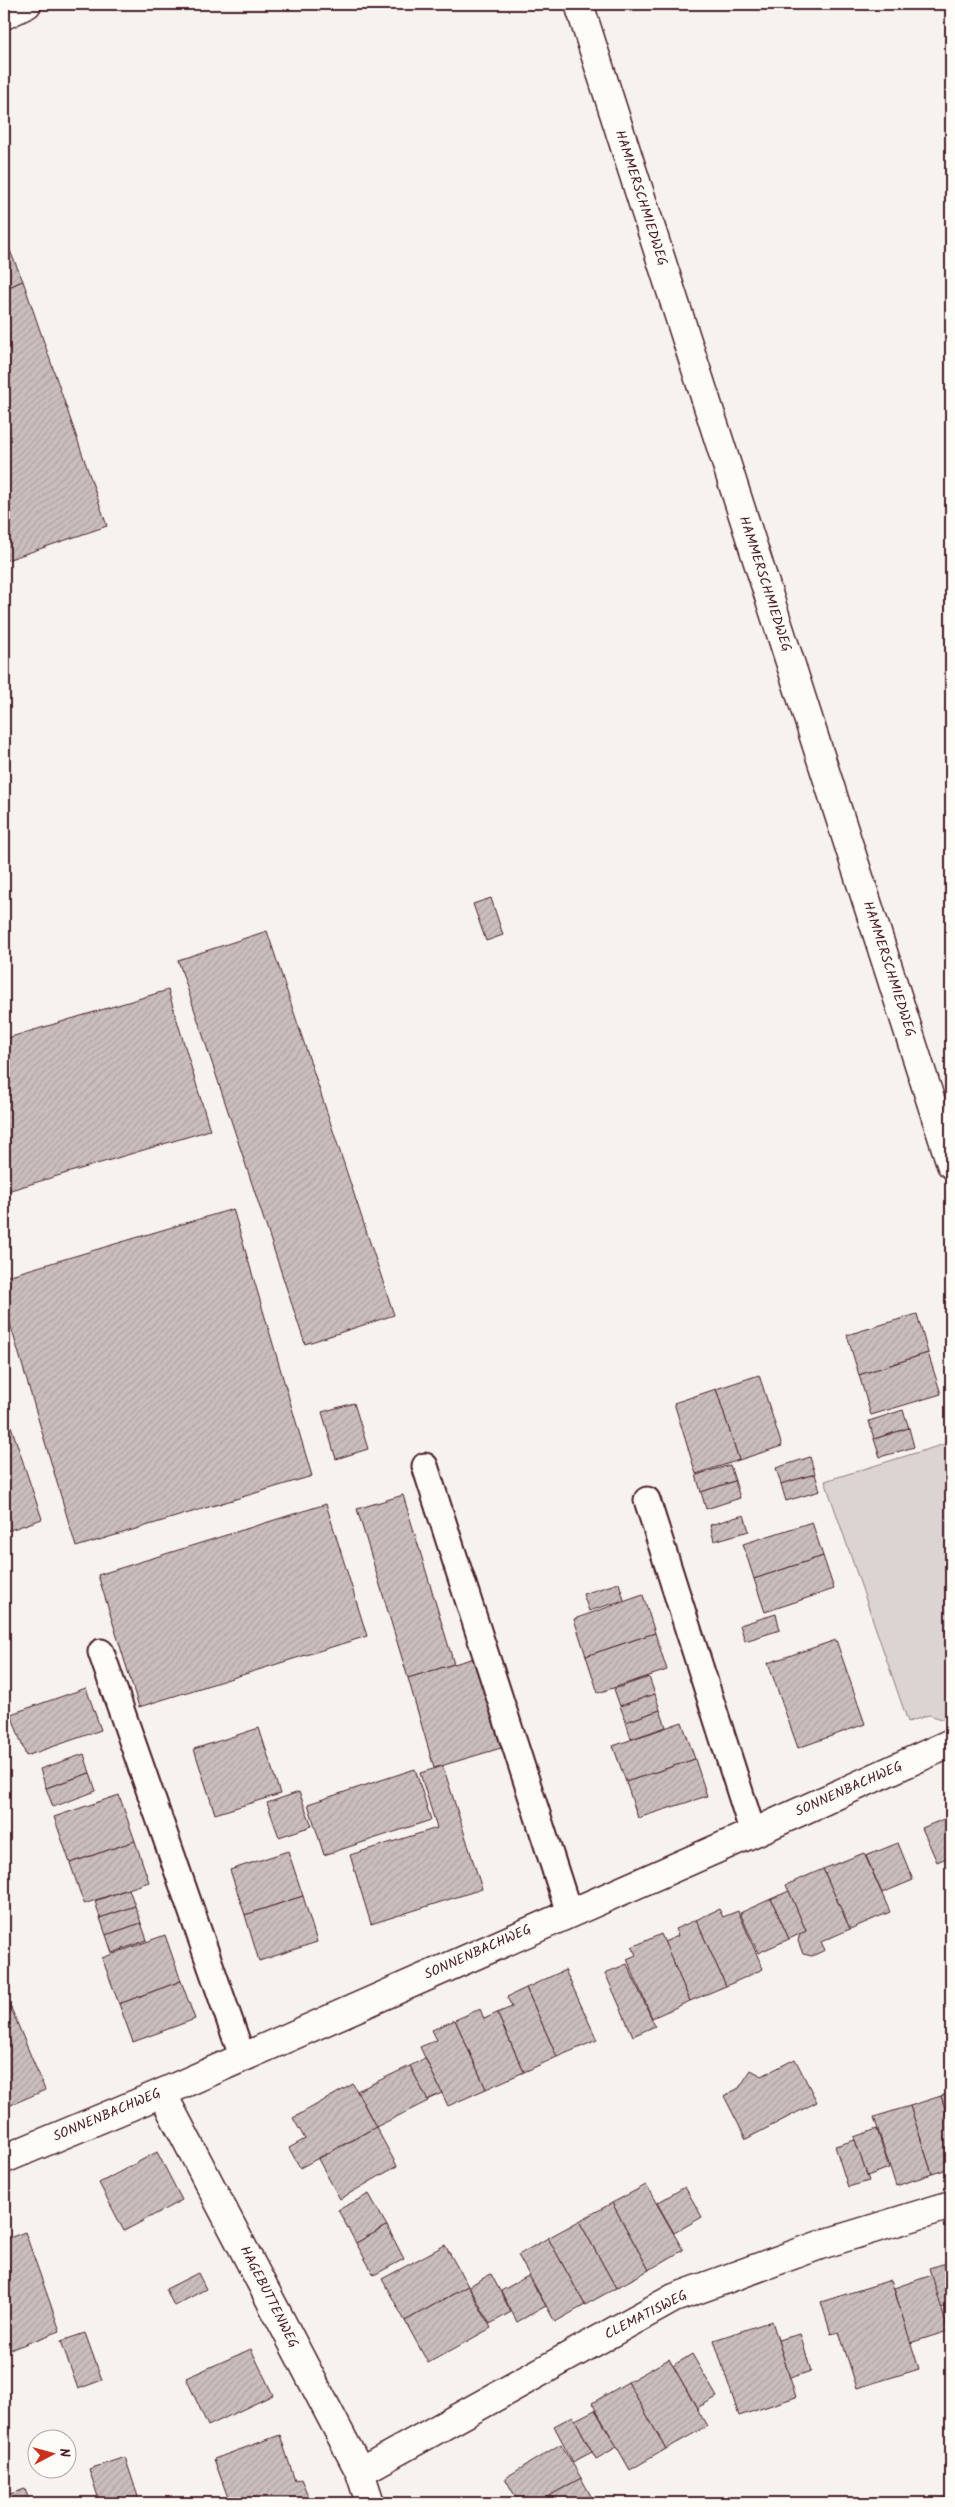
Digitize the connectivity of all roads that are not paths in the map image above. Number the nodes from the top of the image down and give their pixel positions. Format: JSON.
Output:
{"nodes":[{"id":1,"x":27,"y":4,"type":"edge"},
{"id":2,"x":579,"y":4,"type":"edge"},
{"id":3,"x":4,"y":15,"type":"edge"},
{"id":4,"x":951,"y":1164,"type":"edge"},
{"id":5,"x":425,"y":1466,"type":"dead end"},
{"id":6,"x":647,"y":1500,"type":"dead end"},
{"id":7,"x":102,"y":1652,"type":"dead end"},
{"id":8,"x":951,"y":1743,"type":"edge"},
{"id":9,"x":753,"y":1832,"type":"junction"},
{"id":10,"x":569,"y":1913,"type":"junction"},
{"id":11,"x":242,"y":2056,"type":"junction"},
{"id":12,"x":162,"y":2092,"type":"junction"},
{"id":13,"x":4,"y":2160,"type":"edge"},
{"id":14,"x":951,"y":2205,"type":"edge"},
{"id":15,"x":360,"y":2472,"type":"junction"},
{"id":16,"x":370,"y":2503,"type":"edge"}],
"edges":[{"from":1,"to":3,"type":"street"},
{"from":2,"to":4,"type":"street","name":"HAMMERSCHMIEDWEG"},
{"from":5,"to":10,"type":"lane"},
{"from":6,"to":9,"type":"lane"},
{"from":7,"to":11,"type":"lane"},
{"from":8,"to":9,"type":"street","name":"SONNENBACHWEG"},
{"from":9,"to":10,"type":"street","name":"SONNENBACHWEG"},
{"from":10,"to":11,"type":"street","name":"SONNENBACHWEG"},
{"from":11,"to":12,"type":"street","name":"SONNENBACHWEG"},
{"from":12,"to":13,"type":"street","name":"SONNENBACHWEG"},
{"from":12,"to":15,"type":"street","name":"HAGEBUTTENWEG"},
{"from":14,"to":15,"type":"street","name":"CLEMATISWEG"},
{"from":15,"to":16,"type":"street","name":"HAGEBUTTENWEG"}]}
